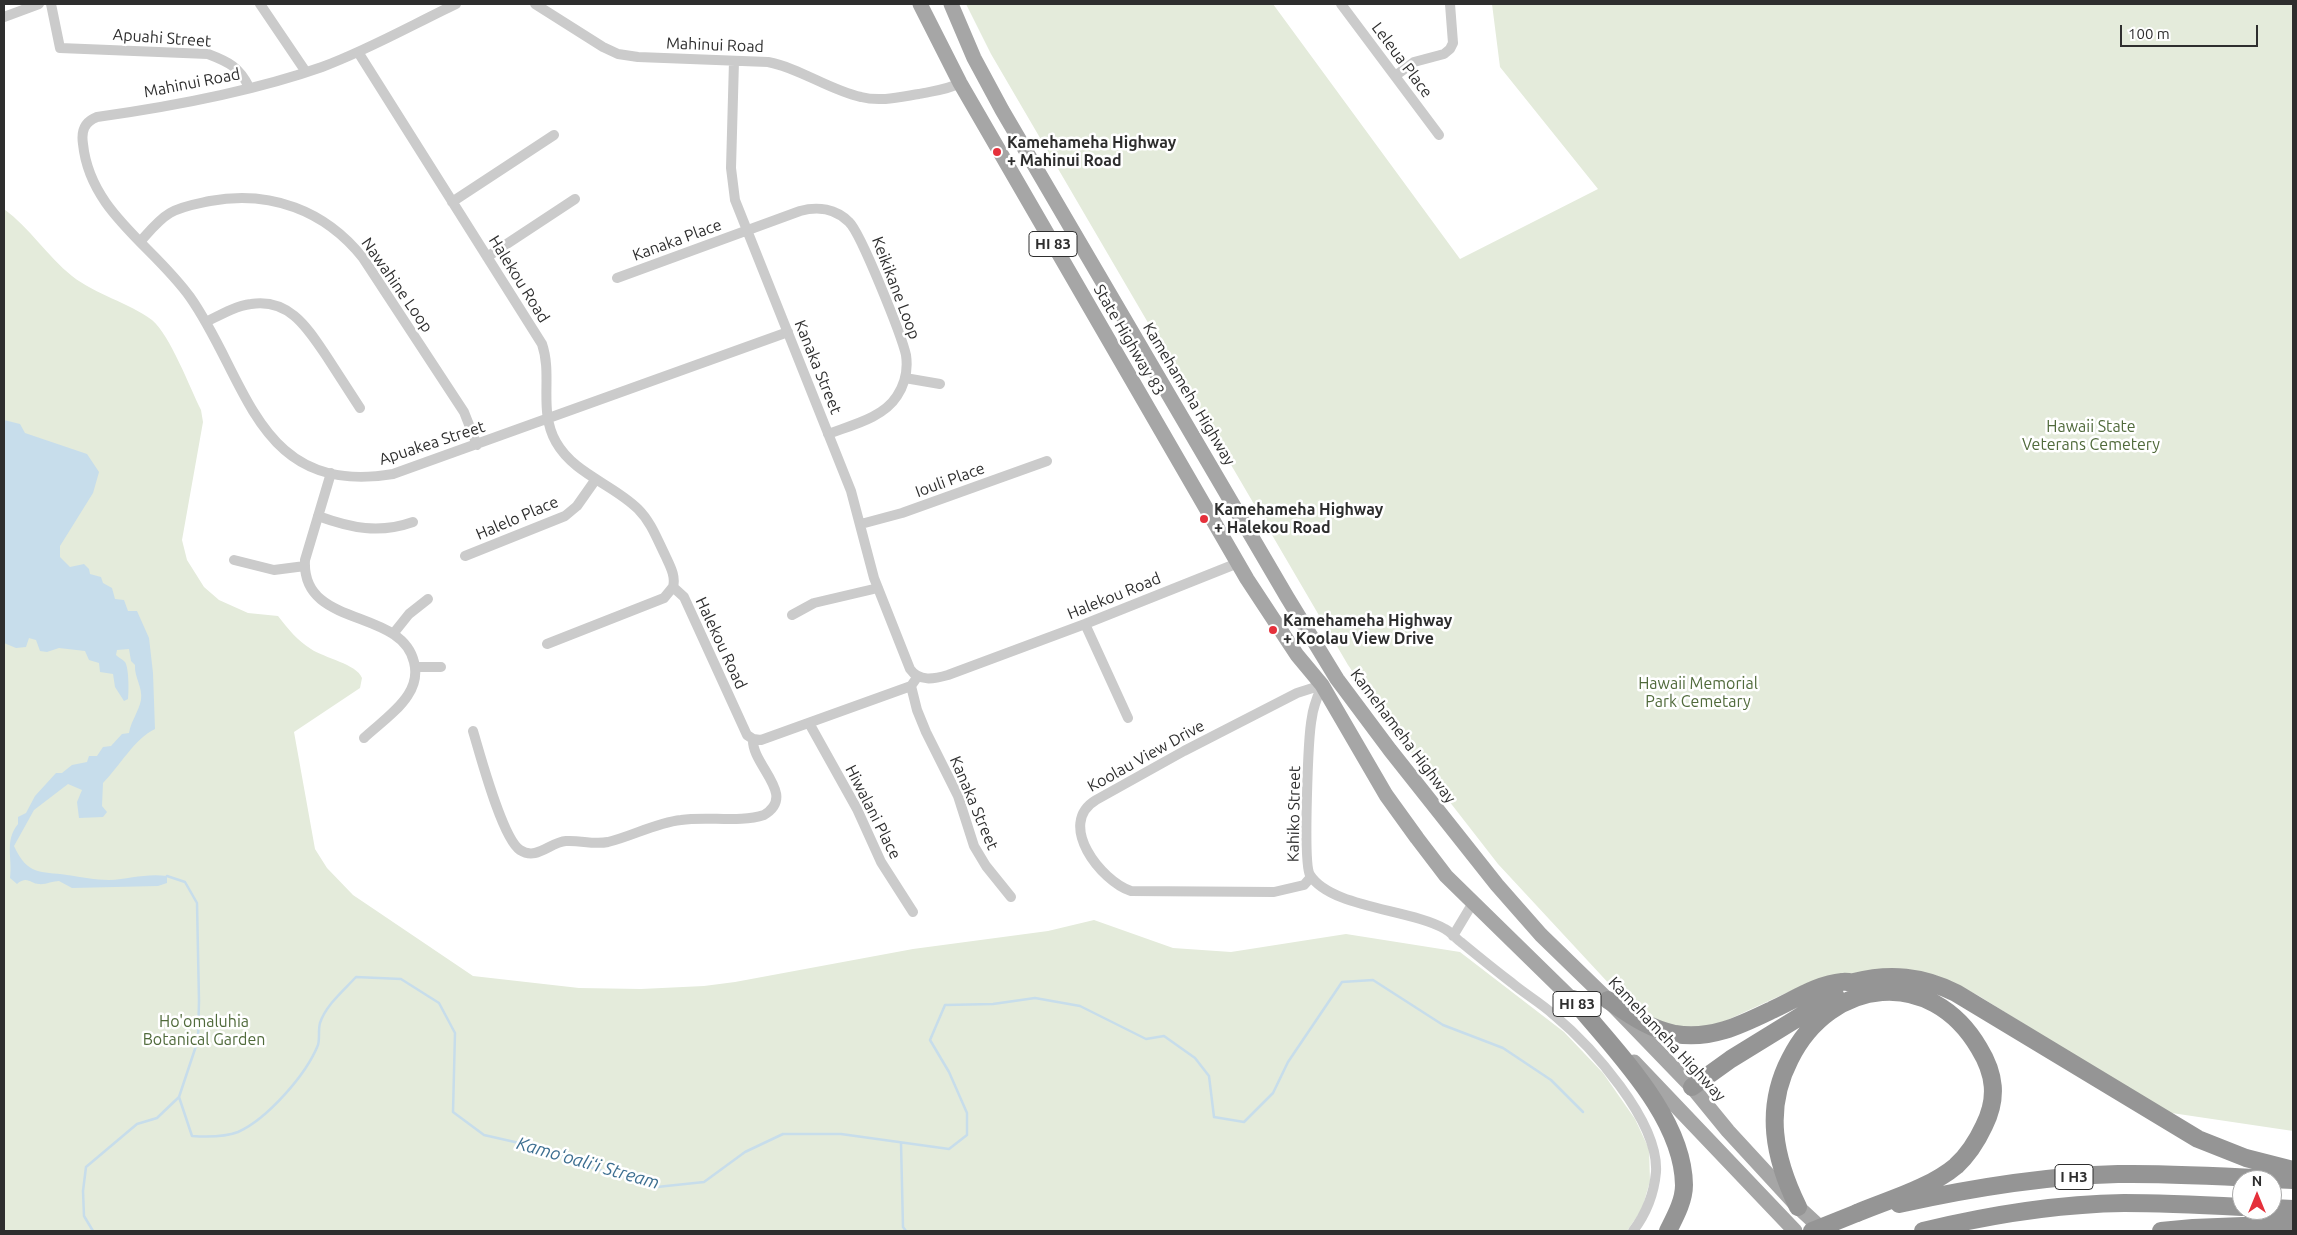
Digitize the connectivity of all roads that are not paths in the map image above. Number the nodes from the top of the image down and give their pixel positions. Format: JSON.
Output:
{"nodes":[{"id":1,"x":39,"y":4,"type":"edge"},
{"id":2,"x":51,"y":4,"type":"edge"},
{"id":3,"x":260,"y":4,"type":"edge"},
{"id":4,"x":456,"y":4,"type":"edge"},
{"id":5,"x":535,"y":4,"type":"edge"},
{"id":6,"x":920,"y":4,"type":"edge"},
{"id":7,"x":951,"y":4,"type":"edge"},
{"id":8,"x":1341,"y":4,"type":"edge"},
{"id":9,"x":1450,"y":4,"type":"edge"},
{"id":10,"x":4,"y":17,"type":"edge"},
{"id":11,"x":358,"y":52,"type":"junction"},
{"id":12,"x":734,"y":61,"type":"junction"},
{"id":13,"x":306,"y":72,"type":"junction"},
{"id":14,"x":1395,"y":76,"type":"junction"},
{"id":15,"x":986,"y":78,"type":"junction"},
{"id":16,"x":960,"y":84,"type":"junction"},
{"id":17,"x":248,"y":87,"type":"junction"},
{"id":18,"x":86,"y":124,"type":"joint"},
{"id":19,"x":554,"y":135,"type":"dead end"},
{"id":20,"x":1439,"y":135,"type":"dead end"},
{"id":21,"x":575,"y":199,"type":"dead end"},
{"id":22,"x":452,"y":202,"type":"junction"},
{"id":23,"x":747,"y":230,"type":"junction"},
{"id":24,"x":140,"y":242,"type":"junction"},
{"id":25,"x":488,"y":257,"type":"junction"},
{"id":26,"x":617,"y":278,"type":"dead end"},
{"id":27,"x":206,"y":322,"type":"junction"},
{"id":28,"x":788,"y":332,"type":"junction"},
{"id":29,"x":905,"y":378,"type":"junction"},
{"id":30,"x":940,"y":384,"type":"dead end"},
{"id":31,"x":1167,"y":392,"type":"junction"},
{"id":32,"x":1146,"y":404,"type":"junction"},
{"id":33,"x":360,"y":408,"type":"dead end"},
{"id":34,"x":547,"y":419,"type":"junction"},
{"id":35,"x":828,"y":434,"type":"junction"},
{"id":36,"x":476,"y":445,"type":"junction"},
{"id":37,"x":1048,"y":461,"type":"dead end"},
{"id":38,"x":331,"y":473,"type":"junction"},
{"id":39,"x":596,"y":479,"type":"junction"},
{"id":40,"x":318,"y":516,"type":"junction"},
{"id":41,"x":413,"y":522,"type":"dead end"},
{"id":42,"x":861,"y":524,"type":"junction"},
{"id":43,"x":1261,"y":550,"type":"junction"},
{"id":44,"x":465,"y":556,"type":"dead end"},
{"id":45,"x":234,"y":560,"type":"dead end"},
{"id":46,"x":1238,"y":563,"type":"junction"},
{"id":47,"x":305,"y":566,"type":"junction"},
{"id":48,"x":673,"y":588,"type":"junction"},
{"id":49,"x":878,"y":588,"type":"junction"},
{"id":50,"x":428,"y":599,"type":"dead end"},
{"id":51,"x":792,"y":615,"type":"dead end"},
{"id":52,"x":1085,"y":624,"type":"junction"},
{"id":53,"x":393,"y":634,"type":"junction"},
{"id":54,"x":547,"y":644,"type":"dead end"},
{"id":55,"x":415,"y":666,"type":"junction"},
{"id":56,"x":441,"y":667,"type":"dead end"},
{"id":57,"x":918,"y":676,"type":"junction"},
{"id":58,"x":1338,"y":679,"type":"junction"},
{"id":59,"x":1322,"y":685,"type":"junction"},
{"id":60,"x":911,"y":686,"type":"junction"},
{"id":61,"x":1128,"y":718,"type":"dead end"},
{"id":62,"x":810,"y":723,"type":"junction"},
{"id":63,"x":472,"y":730,"type":"dead end"},
{"id":64,"x":364,"y":738,"type":"dead end"},
{"id":65,"x":753,"y":739,"type":"junction"},
{"id":66,"x":1311,"y":877,"type":"junction"},
{"id":67,"x":1497,"y":885,"type":"junction"},
{"id":68,"x":1011,"y":898,"type":"dead end"},
{"id":69,"x":1474,"y":901,"type":"junction"},
{"id":70,"x":913,"y":912,"type":"dead end"},
{"id":71,"x":1453,"y":936,"type":"junction"},
{"id":72,"x":1850,"y":983,"type":"junction"},
{"id":73,"x":1573,"y":999,"type":"junction"},
{"id":74,"x":1608,"y":1000,"type":"junction"},
{"id":75,"x":1692,"y":1087,"type":"junction"},
{"id":76,"x":1679,"y":1108,"type":"junction"},
{"id":77,"x":2293,"y":1170,"type":"edge"},
{"id":78,"x":2293,"y":1180,"type":"edge"},
{"id":79,"x":1798,"y":1207,"type":"junction"},
{"id":80,"x":2232,"y":1207,"type":"edge"},
{"id":81,"x":1857,"y":1213,"type":"junction"},
{"id":82,"x":2293,"y":1224,"type":"edge"},
{"id":83,"x":1633,"y":1231,"type":"edge"},
{"id":84,"x":1668,"y":1231,"type":"edge"},
{"id":85,"x":1795,"y":1231,"type":"edge"},
{"id":86,"x":1812,"y":1231,"type":"edge"},
{"id":87,"x":1824,"y":1231,"type":"edge"},
{"id":88,"x":1923,"y":1231,"type":"edge"},
{"id":89,"x":2161,"y":1231,"type":"edge"}],
"edges":[{"from":1,"to":10,"type":"street"},
{"from":2,"to":17,"type":"street","name":"Apuahi Street"},
{"from":3,"to":13,"type":"street"},
{"from":4,"to":11,"type":"street","name":"Mahinui Road"},
{"from":5,"to":12,"type":"street","name":"Mahinui Road"},
{"from":6,"to":16,"type":"main road","name":"State Highway 83","number":"HI 83"},
{"from":7,"to":15,"type":"main road","name":"Kamehameha Highway","number":"HI 83"},
{"from":8,"to":14,"type":"street","name":"Leleua Place"},
{"from":9,"to":14,"type":"street"},
{"from":11,"to":13,"type":"street","name":"Mahinui Road"},
{"from":11,"to":22,"type":"street","name":"Halekou Road"},
{"from":12,"to":16,"type":"street","name":"Mahinui Road"},
{"from":12,"to":23,"type":"street","name":"Kanaka Street"},
{"from":13,"to":17,"type":"street","name":"Mahinui Road"},
{"from":14,"to":20,"type":"street","name":"Leleua Place"},
{"from":15,"to":16,"type":"main road"},
{"from":15,"to":31,"type":"main road","name":"Kamehameha Highway","number":"HI 83"},
{"from":16,"to":32,"type":"main road","name":"State Highway 83","number":"HI 83"},
{"from":17,"to":18,"type":"street","name":"Mahinui Road"},
{"from":18,"to":24,"type":"street","name":"Apuakea Street"},
{"from":19,"to":22,"type":"street"},
{"from":21,"to":25,"type":"street"},
{"from":22,"to":25,"type":"street","name":"Halekou Road"},
{"from":23,"to":26,"type":"street","name":"Kanaka Place"},
{"from":23,"to":28,"type":"street","name":"Kanaka Street"},
{"from":23,"to":29,"type":"street","name":"Keikikane Loop"},
{"from":24,"to":27,"type":"street","name":"Apuakea Street"},
{"from":24,"to":36,"type":"street","name":"Nawahine Loop"},
{"from":25,"to":34,"type":"street","name":"Halekou Road"},
{"from":27,"to":33,"type":"street"},
{"from":27,"to":38,"type":"street","name":"Apuakea Street"},
{"from":28,"to":34,"type":"street","name":"Apuakea Street"},
{"from":28,"to":35,"type":"street","name":"Kanaka Street"},
{"from":29,"to":30,"type":"street"},
{"from":29,"to":35,"type":"street"},
{"from":31,"to":32,"type":"main road"},
{"from":31,"to":43,"type":"main road","name":"Kamehameha Highway","number":"HI 83"},
{"from":32,"to":46,"type":"main road","name":"State Highway 83","number":"HI 83"},
{"from":34,"to":36,"type":"street","name":"Apuakea Street"},
{"from":34,"to":39,"type":"street","name":"Halekou Road"},
{"from":35,"to":42,"type":"street","name":"Kanaka Street"},
{"from":36,"to":38,"type":"street","name":"Apuakea Street"},
{"from":37,"to":42,"type":"street","name":"Iouli Place"},
{"from":38,"to":40,"type":"street"},
{"from":39,"to":44,"type":"street","name":"Halelo Place"},
{"from":39,"to":48,"type":"street","name":"Halekou Road"},
{"from":40,"to":41,"type":"street"},
{"from":40,"to":47,"type":"street"},
{"from":42,"to":49,"type":"street","name":"Kanaka Street"},
{"from":43,"to":46,"type":"main road"},
{"from":43,"to":58,"type":"main road","name":"Kamehameha Highway","number":"HI 83"},
{"from":45,"to":47,"type":"street"},
{"from":46,"to":52,"type":"street","name":"Halekou Road"},
{"from":46,"to":59,"type":"main road","name":"State Highway 83","number":"HI 83"},
{"from":47,"to":53,"type":"street"},
{"from":48,"to":54,"type":"street"},
{"from":48,"to":65,"type":"street","name":"Halekou Road"},
{"from":49,"to":51,"type":"street"},
{"from":49,"to":57,"type":"street","name":"Kanaka Street"},
{"from":50,"to":53,"type":"street"},
{"from":52,"to":57,"type":"street","name":"Halekou Road"},
{"from":52,"to":61,"type":"street"},
{"from":53,"to":55,"type":"street"},
{"from":55,"to":56,"type":"street"},
{"from":55,"to":64,"type":"street"},
{"from":57,"to":60,"type":"street"},
{"from":58,"to":59,"type":"main road"},
{"from":58,"to":67,"type":"main road","name":"Kamehameha Highway","number":"HI 83"},
{"from":59,"to":66,"type":"street","name":"Kahiko Street"},
{"from":59,"to":66,"type":"street","name":"Koolau View Drive"},
{"from":59,"to":69,"type":"main road","number":"HI 83"},
{"from":60,"to":62,"type":"street"},
{"from":60,"to":68,"type":"street","name":"Kanaka Street"},
{"from":62,"to":65,"type":"street"},
{"from":62,"to":70,"type":"street","name":"Hiwalani Place"},
{"from":63,"to":65,"type":"street","name":"Halekou Road"},
{"from":66,"to":71,"type":"street","name":"Kahiko Street"},
{"from":67,"to":69,"type":"main road"},
{"from":67,"to":74,"type":"main road","name":"Kamehameha Highway","number":"HI 83"},
{"from":69,"to":71,"type":"street"},
{"from":69,"to":73,"type":"main road","number":"HI 83"},
{"from":71,"to":83,"type":"street","name":"Kahiko Street"},
{"from":72,"to":74,"type":"highway"},
{"from":72,"to":75,"type":"highway"},
{"from":72,"to":77,"type":"highway"},
{"from":73,"to":76,"type":"main road","number":"HI 83"},
{"from":73,"to":84,"type":"highway"},
{"from":74,"to":75,"type":"main road","name":"Kamehameha Highway","number":"HI 83"},
{"from":75,"to":76,"type":"main road"},
{"from":75,"to":79,"type":"main road","name":"Kamehameha Highway","number":"HI 83"},
{"from":76,"to":85,"type":"main road","number":"HI 83"},
{"from":78,"to":81,"type":"highway","number":"I H3"},
{"from":79,"to":81,"type":"highway"},
{"from":79,"to":87,"type":"main road","name":"Kamehameha Highway","number":"HI 83"},
{"from":80,"to":88,"type":"highway","number":"I H3"},
{"from":81,"to":86,"type":"highway","number":"I H3","bridge":true},
{"from":82,"to":89,"type":"highway"}]}
